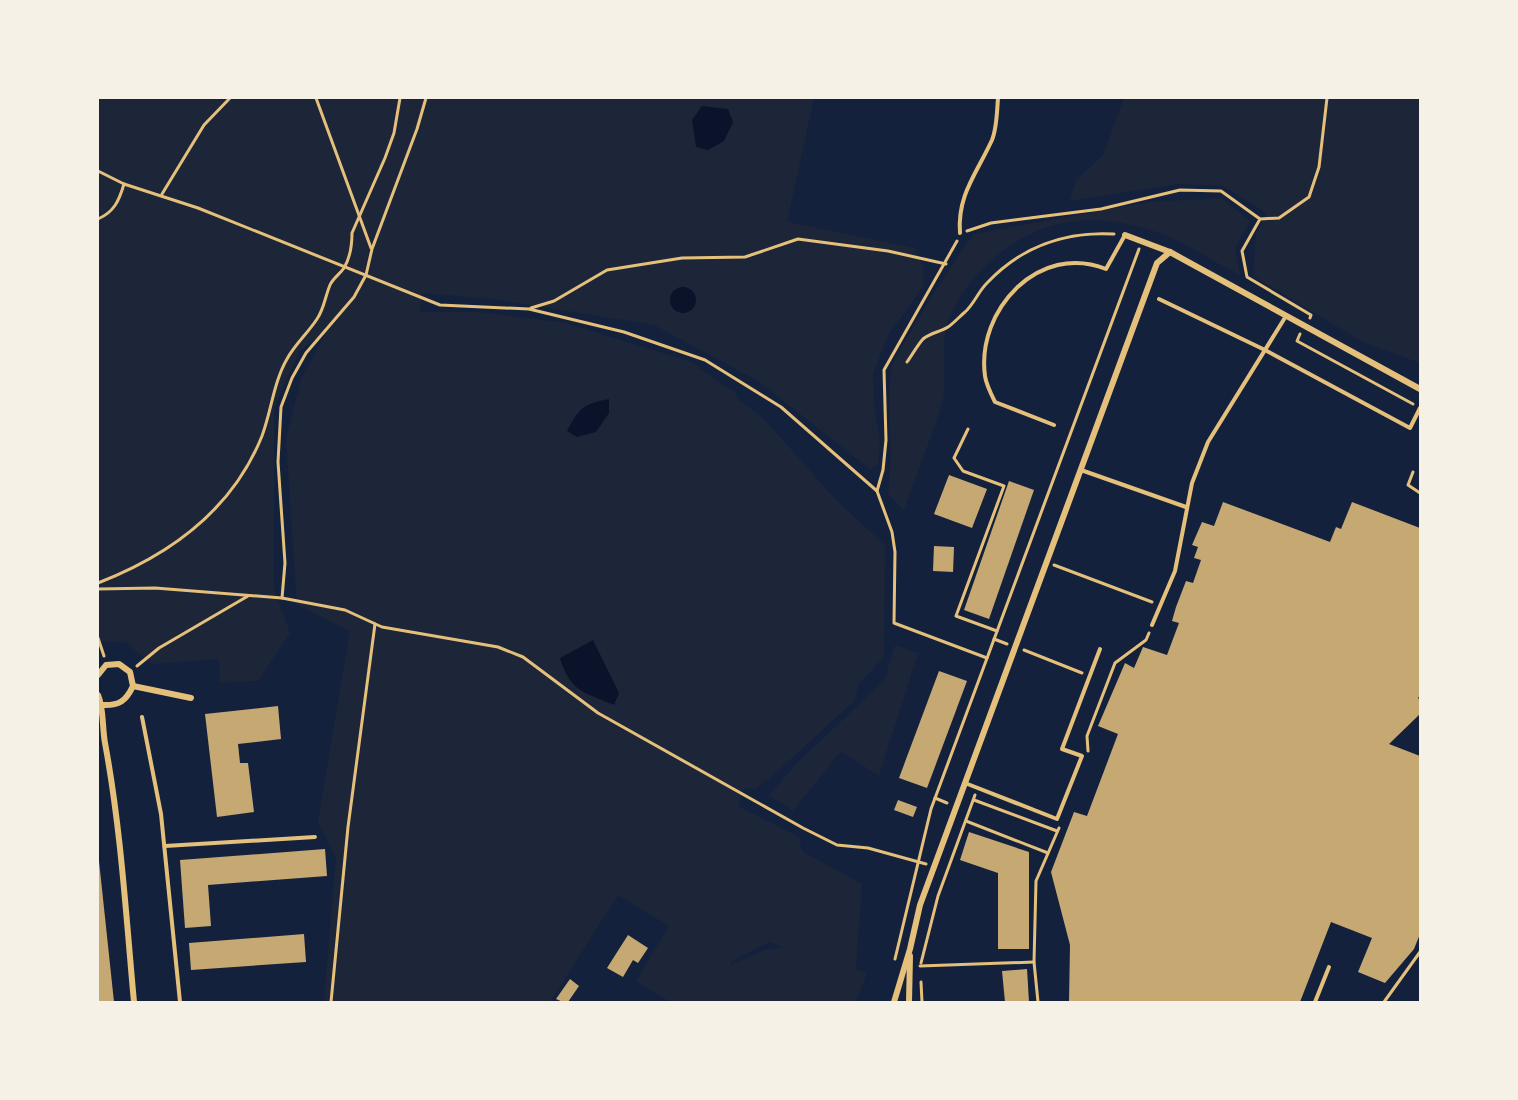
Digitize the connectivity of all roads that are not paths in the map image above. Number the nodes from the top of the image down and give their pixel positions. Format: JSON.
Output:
{"nodes":[{"id":1,"x":998,"y":98,"type":"edge"},
{"id":2,"x":960,"y":233,"type":"road end"},
{"id":3,"x":1125,"y":235,"type":"joint"},
{"id":4,"x":1170,"y":252,"type":"junction"},
{"id":5,"x":1159,"y":299,"type":"dead end"},
{"id":6,"x":1287,"y":316,"type":"junction"},
{"id":7,"x":1265,"y":350,"type":"junction"},
{"id":8,"x":1420,"y":389,"type":"edge"},
{"id":9,"x":1420,"y":408,"type":"edge"},
{"id":10,"x":1054,"y":425,"type":"dead end"},
{"id":11,"x":1080,"y":470,"type":"junction"},
{"id":12,"x":1186,"y":507,"type":"junction"},
{"id":13,"x":1152,"y":625,"type":"dead end"},
{"id":14,"x":1100,"y":649,"type":"dead end"},
{"id":15,"x":98,"y":675,"type":"edge"},
{"id":16,"x":133,"y":686,"type":"junction"},
{"id":17,"x":98,"y":694,"type":"edge"},
{"id":18,"x":191,"y":698,"type":"dead end"},
{"id":19,"x":102,"y":705,"type":"junction"},
{"id":20,"x":142,"y":717,"type":"dead end"},
{"id":21,"x":965,"y":783,"type":"junction"},
{"id":22,"x":315,"y":837,"type":"dead end"},
{"id":23,"x":165,"y":846,"type":"junction"},
{"id":24,"x":910,"y":949,"type":"junction"},
{"id":25,"x":1329,"y":967,"type":"dead end"},
{"id":26,"x":134,"y":1002,"type":"edge"},
{"id":27,"x":180,"y":1002,"type":"edge"},
{"id":28,"x":894,"y":1002,"type":"edge"},
{"id":29,"x":909,"y":1002,"type":"edge"},
{"id":30,"x":1315,"y":1002,"type":"edge"}],
"edges":[{"from":1,"to":2,"type":"lane"},
{"from":3,"to":4,"type":"street"},
{"from":3,"to":10,"type":"lane"},
{"from":4,"to":6,"type":"street"},
{"from":4,"to":11,"type":"street"},
{"from":5,"to":7,"type":"lane"},
{"from":6,"to":7,"type":"lane"},
{"from":6,"to":8,"type":"street"},
{"from":7,"to":9,"type":"lane"},
{"from":7,"to":12,"type":"lane"},
{"from":11,"to":12,"type":"lane"},
{"from":11,"to":21,"type":"street"},
{"from":12,"to":13,"type":"lane"},
{"from":14,"to":21,"type":"lane"},
{"from":15,"to":16,"type":"street"},
{"from":16,"to":18,"type":"street"},
{"from":16,"to":19,"type":"street"},
{"from":17,"to":19,"type":"street"},
{"from":19,"to":26,"type":"street"},
{"from":20,"to":23,"type":"lane"},
{"from":21,"to":24,"type":"street"},
{"from":22,"to":23,"type":"lane"},
{"from":23,"to":27,"type":"lane"},
{"from":24,"to":28,"type":"street"},
{"from":24,"to":29,"type":"street"},
{"from":25,"to":30,"type":"lane"}]}
